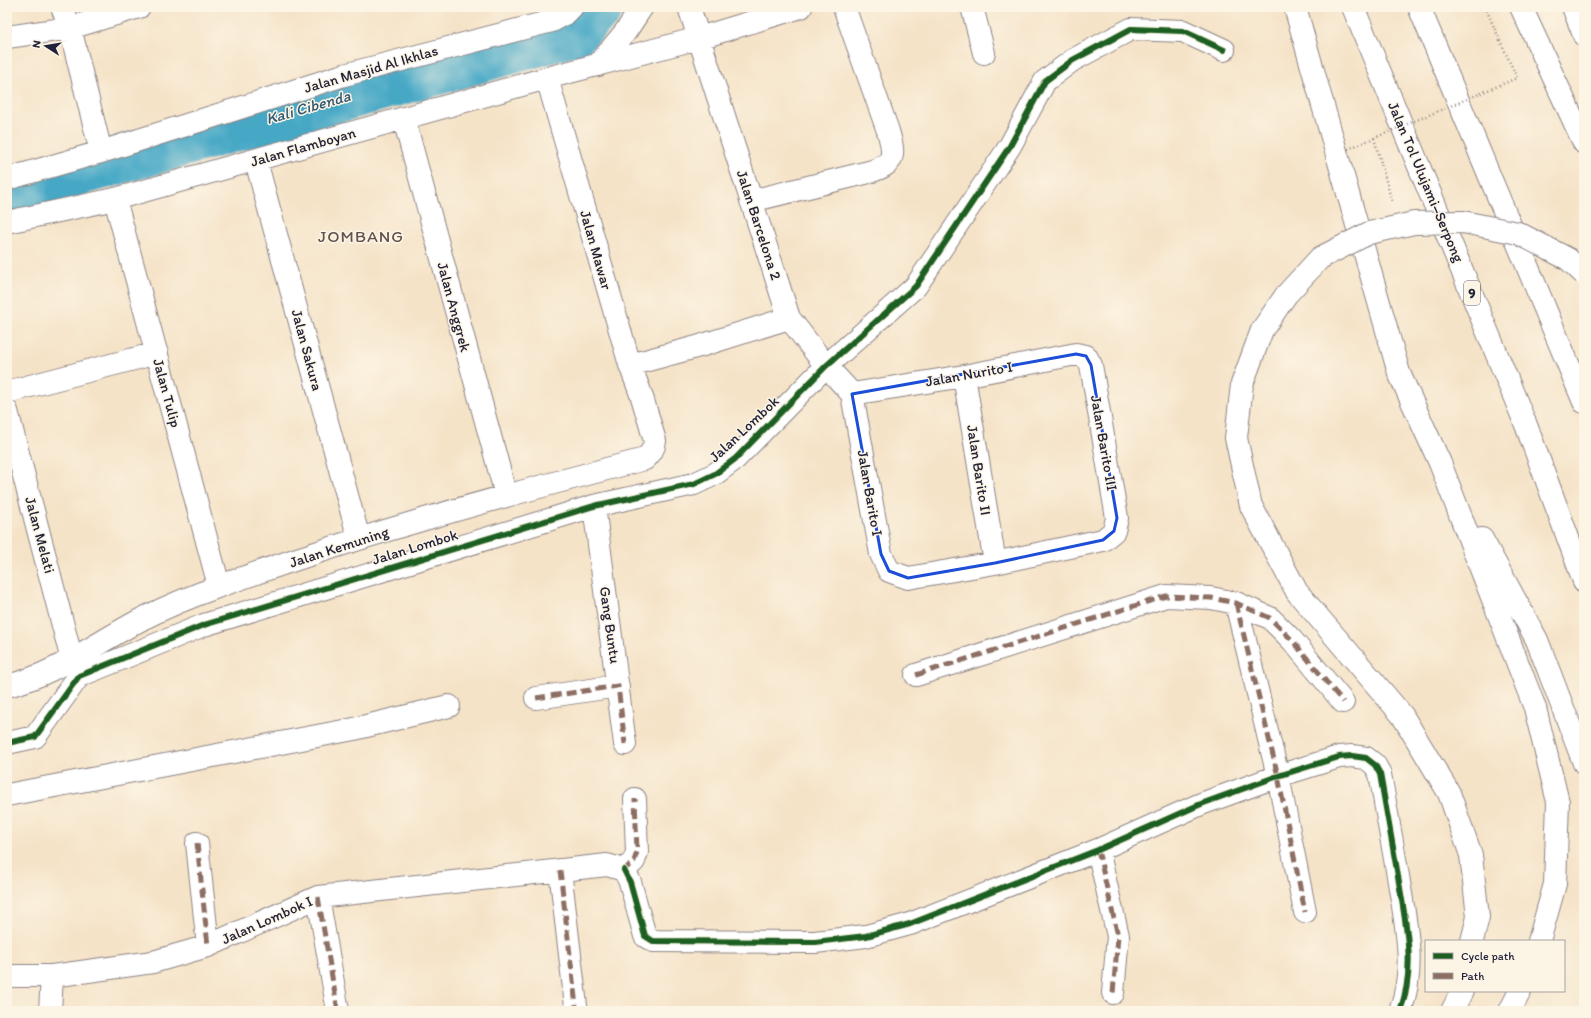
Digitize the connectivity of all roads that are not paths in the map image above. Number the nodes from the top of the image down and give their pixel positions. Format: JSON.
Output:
{"nodes":[{"id":1,"x":62,"y":7,"type":"edge"},
{"id":2,"x":139,"y":7,"type":"edge"},
{"id":3,"x":572,"y":7,"type":"edge"},
{"id":4,"x":642,"y":7,"type":"edge"},
{"id":5,"x":688,"y":7,"type":"edge"},
{"id":6,"x":801,"y":7,"type":"edge"},
{"id":7,"x":844,"y":7,"type":"edge"},
{"id":8,"x":972,"y":7,"type":"edge"},
{"id":9,"x":1295,"y":7,"type":"edge"},
{"id":10,"x":1353,"y":7,"type":"edge"},
{"id":11,"x":1419,"y":7,"type":"edge"},
{"id":12,"x":1522,"y":7,"type":"edge"},
{"id":13,"x":1573,"y":7,"type":"edge"},
{"id":14,"x":70,"y":28,"type":"junction"},
{"id":15,"x":1584,"y":35,"type":"edge"},
{"id":16,"x":7,"y":37,"type":"edge"},
{"id":17,"x":699,"y":38,"type":"junction"},
{"id":18,"x":1224,"y":50,"type":"dead end"},
{"id":19,"x":984,"y":53,"type":"dead end"},
{"id":20,"x":598,"y":65,"type":"junction"},
{"id":21,"x":547,"y":78,"type":"junction"},
{"id":22,"x":404,"y":119,"type":"junction"},
{"id":23,"x":1584,"y":143,"type":"edge"},
{"id":24,"x":101,"y":152,"type":"junction"},
{"id":25,"x":256,"y":161,"type":"junction"},
{"id":26,"x":7,"y":179,"type":"edge"},
{"id":27,"x":115,"y":200,"type":"junction"},
{"id":28,"x":751,"y":201,"type":"junction"},
{"id":29,"x":7,"y":222,"type":"edge"},
{"id":30,"x":1584,"y":274,"type":"edge"},
{"id":31,"x":789,"y":318,"type":"junction"},
{"id":32,"x":157,"y":353,"type":"junction"},
{"id":33,"x":1086,"y":356,"type":"joint"},
{"id":34,"x":630,"y":365,"type":"junction"},
{"id":35,"x":826,"y":366,"type":"junction"},
{"id":36,"x":964,"y":376,"type":"junction"},
{"id":37,"x":7,"y":392,"type":"edge"},
{"id":38,"x":852,"y":394,"type":"junction"},
{"id":39,"x":1584,"y":402,"type":"edge"},
{"id":40,"x":7,"y":411,"type":"edge"},
{"id":41,"x":649,"y":421,"type":"joint"},
{"id":42,"x":1440,"y":463,"type":"junction"},
{"id":43,"x":506,"y":496,"type":"junction"},
{"id":44,"x":594,"y":506,"type":"junction"},
{"id":45,"x":360,"y":539,"type":"junction"},
{"id":46,"x":995,"y":563,"type":"junction"},
{"id":47,"x":1584,"y":581,"type":"edge"},
{"id":48,"x":219,"y":586,"type":"junction"},
{"id":49,"x":1236,"y":603,"type":"junction"},
{"id":50,"x":72,"y":660,"type":"junction"},
{"id":51,"x":916,"y":675,"type":"dead end"},
{"id":52,"x":7,"y":686,"type":"edge"},
{"id":53,"x":618,"y":686,"type":"junction"},
{"id":54,"x":536,"y":698,"type":"dead end"},
{"id":55,"x":1343,"y":702,"type":"dead end"},
{"id":56,"x":449,"y":706,"type":"dead end"},
{"id":57,"x":7,"y":743,"type":"edge"},
{"id":58,"x":625,"y":744,"type":"dead end"},
{"id":59,"x":1584,"y":763,"type":"edge"},
{"id":60,"x":1278,"y":776,"type":"junction"},
{"id":61,"x":7,"y":795,"type":"edge"},
{"id":62,"x":635,"y":799,"type":"dead end"},
{"id":63,"x":197,"y":843,"type":"dead end"},
{"id":64,"x":1098,"y":850,"type":"junction"},
{"id":65,"x":560,"y":870,"type":"junction"},
{"id":66,"x":624,"y":870,"type":"junction"},
{"id":67,"x":318,"y":897,"type":"junction"},
{"id":68,"x":1305,"y":912,"type":"dead end"},
{"id":69,"x":1472,"y":940,"type":"edge"},
{"id":70,"x":1539,"y":940,"type":"edge"},
{"id":71,"x":208,"y":946,"type":"junction"},
{"id":72,"x":7,"y":976,"type":"edge"},
{"id":73,"x":52,"y":976,"type":"junction"},
{"id":74,"x":1462,"y":992,"type":"edge"},
{"id":75,"x":1520,"y":992,"type":"edge"},
{"id":76,"x":1113,"y":993,"type":"dead end"},
{"id":77,"x":576,"y":1006,"type":"dead end"},
{"id":78,"x":50,"y":1011,"type":"edge"},
{"id":79,"x":338,"y":1011,"type":"edge"},
{"id":80,"x":1400,"y":1011,"type":"edge"},
{"id":81,"x":1452,"y":1011,"type":"edge"},
{"id":82,"x":1510,"y":1011,"type":"edge"}],
"edges":[{"from":1,"to":14,"type":"main road"},
{"from":2,"to":14,"type":"main road"},
{"from":3,"to":24,"type":"main road","name":"Jalan Masjid Al Ikhlas"},
{"from":4,"to":20,"type":"main road"},
{"from":5,"to":17,"type":"main road","name":"Jalan Barcelona 2"},
{"from":6,"to":17,"type":"main road","name":"Jalan Flamboyan"},
{"from":7,"to":28,"type":"main road"},
{"from":8,"to":19,"type":"main road"},
{"from":9,"to":42,"type":"main road"},
{"from":10,"to":47,"type":"main road","name":"Jalan Tol Ulujami–Serpong","number":"9"},
{"from":11,"to":39,"type":"main road"},
{"from":12,"to":23,"type":"main road"},
{"from":13,"to":15,"type":"main road"},
{"from":14,"to":16,"type":"main road"},
{"from":14,"to":24,"type":"main road"},
{"from":17,"to":20,"type":"main road","name":"Jalan Flamboyan"},
{"from":17,"to":28,"type":"main road","name":"Jalan Barcelona 2"},
{"from":18,"to":35,"type":"main road","name":"Jalan Lombok"},
{"from":20,"to":21,"type":"main road","name":"Jalan Flamboyan"},
{"from":21,"to":22,"type":"main road","name":"Jalan Flamboyan"},
{"from":21,"to":34,"type":"main road","name":"Jalan Mawar"},
{"from":22,"to":25,"type":"main road","name":"Jalan Flamboyan"},
{"from":22,"to":43,"type":"main road","name":"Jalan Anggrek"},
{"from":24,"to":26,"type":"main road","name":"Jalan Masjid Al Ikhlas"},
{"from":25,"to":27,"type":"main road","name":"Jalan Flamboyan"},
{"from":25,"to":45,"type":"main road","name":"Jalan Sakura"},
{"from":27,"to":29,"type":"main road","name":"Jalan Flamboyan"},
{"from":27,"to":32,"type":"main road","name":"Jalan Tulip"},
{"from":28,"to":31,"type":"main road","name":"Jalan Barcelona 2"},
{"from":30,"to":69,"type":"main road","bridge":true},
{"from":31,"to":34,"type":"main road"},
{"from":31,"to":35,"type":"main road","name":"Jalan Barcelona 2"},
{"from":32,"to":37,"type":"main road"},
{"from":32,"to":48,"type":"main road","name":"Jalan Tulip"},
{"from":33,"to":36,"type":"main road","name":"Jalan Nurito I"},
{"from":33,"to":46,"type":"main road","name":"Jalan Barito III"},
{"from":34,"to":41,"type":"main road","name":"Jalan Mawar"},
{"from":35,"to":38,"type":"main road","name":"Jalan Barcelona 2"},
{"from":35,"to":44,"type":"main road","name":"Jalan Lombok"},
{"from":36,"to":38,"type":"main road","name":"Jalan Nurito I"},
{"from":36,"to":46,"type":"main road","name":"Jalan Barito II"},
{"from":38,"to":46,"type":"main road","name":"Jalan Barito I"},
{"from":40,"to":50,"type":"main road","name":"Jalan Melati"},
{"from":41,"to":43,"type":"main road","name":"Jalan Kemuning"},
{"from":42,"to":59,"type":"main road"},
{"from":42,"to":70,"type":"main road"},
{"from":43,"to":45,"type":"main road","name":"Jalan Kemuning"},
{"from":44,"to":53,"type":"main road","name":"Gang Buntu"},
{"from":44,"to":57,"type":"main road","name":"Jalan Lombok"},
{"from":45,"to":48,"type":"main road","name":"Jalan Kemuning"},
{"from":48,"to":50,"type":"main road","name":"Jalan Kemuning"},
{"from":49,"to":51,"type":"main road"},
{"from":49,"to":55,"type":"main road"},
{"from":49,"to":60,"type":"main road"},
{"from":50,"to":52,"type":"main road","name":"Jalan Kemuning"},
{"from":53,"to":54,"type":"main road"},
{"from":53,"to":58,"type":"main road","name":"Gang Buntu"},
{"from":56,"to":61,"type":"main road"},
{"from":60,"to":64,"type":"main road"},
{"from":60,"to":68,"type":"main road"},
{"from":60,"to":80,"type":"main road"},
{"from":62,"to":66,"type":"main road"},
{"from":63,"to":71,"type":"main road"},
{"from":64,"to":66,"type":"main road"},
{"from":64,"to":76,"type":"main road"},
{"from":65,"to":66,"type":"main road","name":"Jalan Lombok I"},
{"from":65,"to":67,"type":"main road","name":"Jalan Lombok I"},
{"from":65,"to":77,"type":"main road"},
{"from":67,"to":71,"type":"main road","name":"Jalan Lombok I"},
{"from":67,"to":79,"type":"main road"},
{"from":71,"to":73,"type":"main road","name":"Jalan Lombok I"},
{"from":72,"to":73,"type":"main road","name":"Jalan Lombok I"},
{"from":73,"to":78,"type":"main road"},
{"from":74,"to":81,"type":"main road"},
{"from":75,"to":82,"type":"main road"}]}
